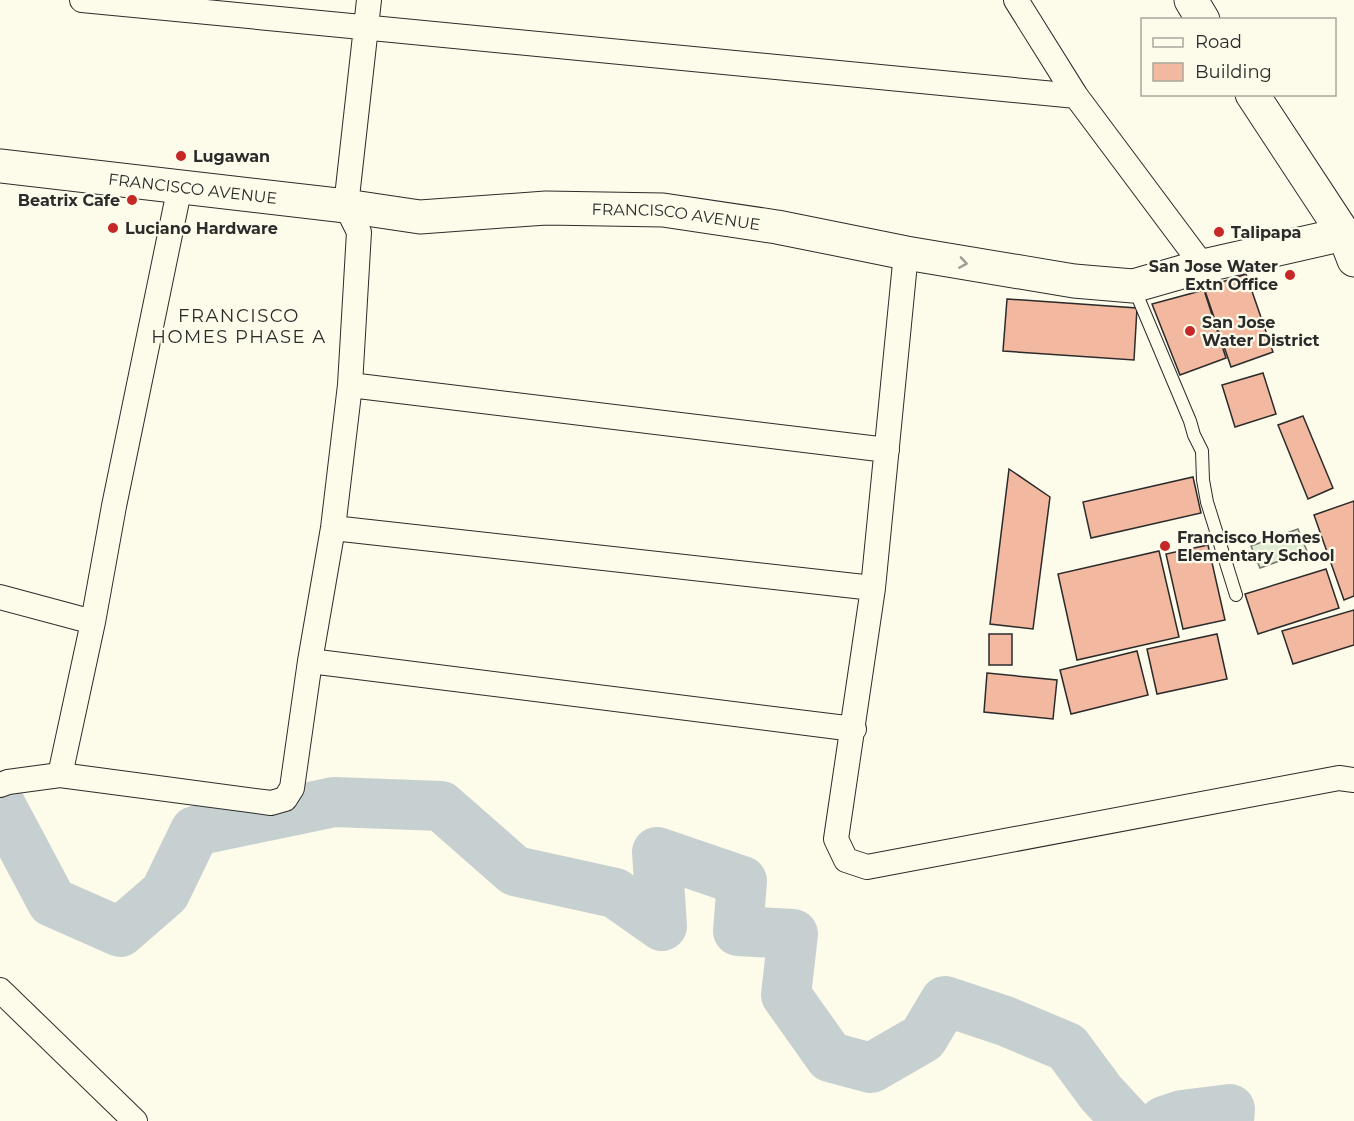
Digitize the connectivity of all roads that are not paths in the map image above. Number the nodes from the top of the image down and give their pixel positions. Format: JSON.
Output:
{"nodes":[{"id":1,"x":82,"y":0,"type":"edge"},
{"id":2,"x":369,"y":0,"type":"edge"},
{"id":3,"x":1016,"y":0,"type":"edge"},
{"id":4,"x":1191,"y":0,"type":"edge"},
{"id":5,"x":1202,"y":18,"type":"edge"},
{"id":6,"x":366,"y":28,"type":"junction"},
{"id":7,"x":1076,"y":96,"type":"junction"},
{"id":8,"x":1253,"y":96,"type":"edge"},
{"id":9,"x":0,"y":166,"type":"edge"},
{"id":10,"x":180,"y":186,"type":"junction"},
{"id":11,"x":346,"y":206,"type":"junction"},
{"id":12,"x":1351,"y":241,"type":"edge"},
{"id":13,"x":906,"y":253,"type":"junction"},
{"id":14,"x":1203,"y":266,"type":"junction"},
{"id":15,"x":1133,"y":286,"type":"junction"},
{"id":16,"x":350,"y":385,"type":"junction"},
{"id":17,"x":887,"y":450,"type":"junction"},
{"id":18,"x":333,"y":528,"type":"junction"},
{"id":19,"x":873,"y":588,"type":"junction"},
{"id":20,"x":1236,"y":595,"type":"dead end"},
{"id":21,"x":0,"y":597,"type":"edge"},
{"id":22,"x":93,"y":622,"type":"junction"},
{"id":23,"x":310,"y":661,"type":"junction"},
{"id":24,"x":854,"y":729,"type":"junction"},
{"id":25,"x":60,"y":775,"type":"junction"},
{"id":26,"x":1354,"y":780,"type":"edge"},
{"id":27,"x":0,"y":785,"type":"edge"},
{"id":28,"x":0,"y":990,"type":"edge"},
{"id":29,"x":135,"y":1121,"type":"edge"}],
"edges":[{"from":1,"to":6,"type":"street"},
{"from":2,"to":6,"type":"street"},
{"from":3,"to":7,"type":"street"},
{"from":4,"to":5,"type":"street"},
{"from":6,"to":7,"type":"street"},
{"from":6,"to":11,"type":"street"},
{"from":7,"to":14,"type":"street"},
{"from":8,"to":12,"type":"street"},
{"from":9,"to":10,"type":"street","name":"FRANCISCO AVENUE"},
{"from":10,"to":11,"type":"street","name":"FRANCISCO AVENUE"},
{"from":10,"to":22,"type":"street"},
{"from":11,"to":13,"type":"street","name":"FRANCISCO AVENUE"},
{"from":11,"to":16,"type":"street"},
{"from":12,"to":14,"type":"street","name":"FRANCISCO AVENUE"},
{"from":13,"to":15,"type":"street","name":"FRANCISCO AVENUE","one_way":true},
{"from":13,"to":17,"type":"street"},
{"from":14,"to":15,"type":"street","name":"FRANCISCO AVENUE"},
{"from":15,"to":20,"type":"lane"},
{"from":16,"to":17,"type":"street"},
{"from":16,"to":18,"type":"street"},
{"from":17,"to":19,"type":"street"},
{"from":18,"to":19,"type":"street"},
{"from":18,"to":23,"type":"street"},
{"from":19,"to":24,"type":"street"},
{"from":21,"to":22,"type":"street"},
{"from":22,"to":25,"type":"street"},
{"from":23,"to":24,"type":"street"},
{"from":23,"to":25,"type":"street"},
{"from":24,"to":26,"type":"street"},
{"from":25,"to":27,"type":"street"},
{"from":28,"to":29,"type":"street"}]}
